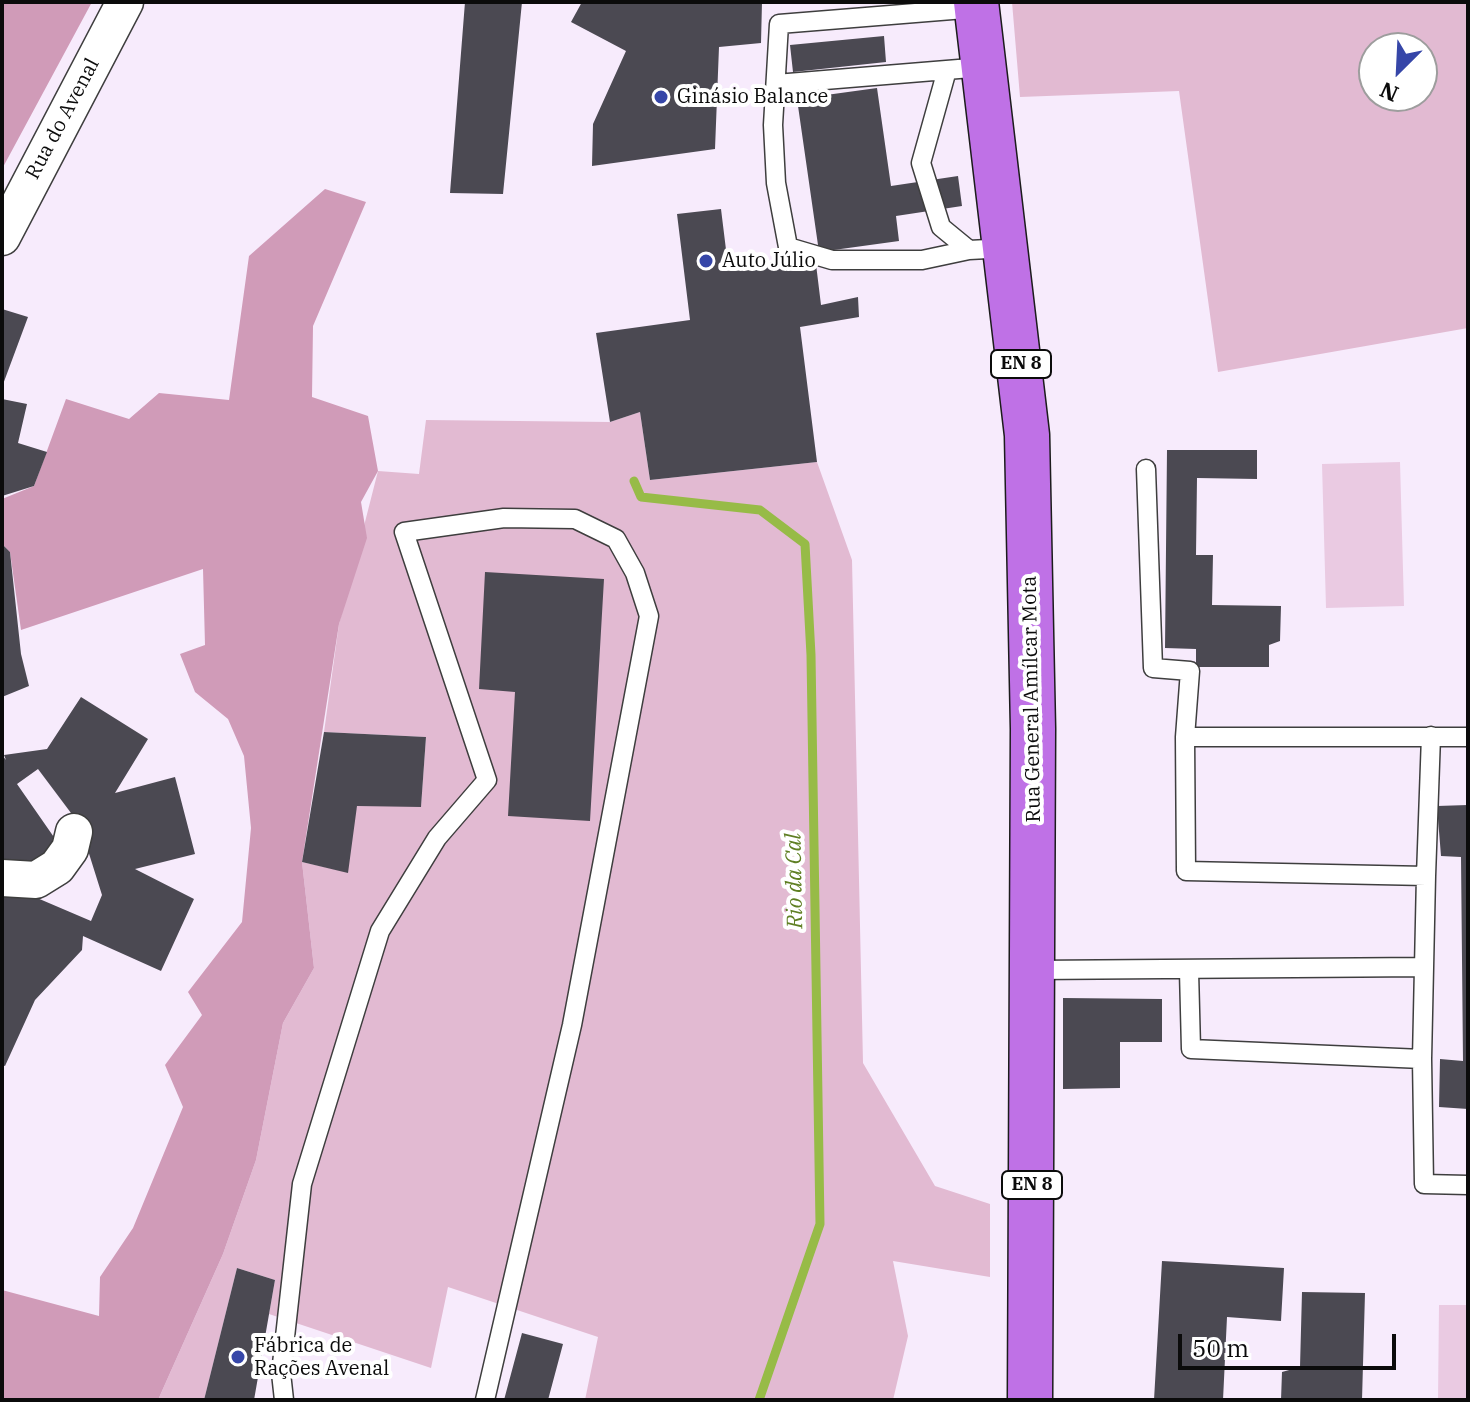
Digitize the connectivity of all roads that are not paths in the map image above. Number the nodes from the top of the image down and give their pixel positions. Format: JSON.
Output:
{"nodes":[{"id":1,"x":125,"y":2,"type":"edge"},
{"id":2,"x":976,"y":5,"type":"edge"},
{"id":3,"x":965,"y":68,"type":"junction"},
{"id":4,"x":776,"y":84,"type":"junction"},
{"id":5,"x":2,"y":237,"type":"edge"},
{"id":6,"x":988,"y":249,"type":"junction"},
{"id":7,"x":1146,"y":469,"type":"dead end"},
{"id":8,"x":1431,"y":736,"type":"junction"},
{"id":9,"x":1185,"y":737,"type":"junction"},
{"id":10,"x":1468,"y":737,"type":"edge"},
{"id":11,"x":74,"y":832,"type":"dead end"},
{"id":12,"x":1426,"y":876,"type":"junction"},
{"id":13,"x":2,"y":878,"type":"edge"},
{"id":14,"x":1424,"y":967,"type":"junction"},
{"id":15,"x":1034,"y":970,"type":"junction"},
{"id":16,"x":1189,"y":971,"type":"junction"},
{"id":17,"x":1422,"y":1059,"type":"junction"},
{"id":18,"x":1468,"y":1185,"type":"edge"},
{"id":19,"x":284,"y":1400,"type":"edge"},
{"id":20,"x":485,"y":1400,"type":"edge"},
{"id":21,"x":1030,"y":1400,"type":"edge"}],
"edges":[{"from":1,"to":5,"type":"street","name":"Rua do Avenal"},
{"from":2,"to":3,"type":"main road","name":"Rua General Amílcar Mota","number":"EN 8"},
{"from":2,"to":4,"type":"lane"},
{"from":3,"to":4,"type":"lane"},
{"from":3,"to":6,"type":"main road","name":"Rua General Amílcar Mota","number":"EN 8"},
{"from":3,"to":6,"type":"lane"},
{"from":4,"to":6,"type":"lane"},
{"from":6,"to":15,"type":"main road","name":"Rua General Amílcar Mota","number":"EN 8"},
{"from":7,"to":9,"type":"lane"},
{"from":8,"to":9,"type":"lane"},
{"from":8,"to":10,"type":"lane"},
{"from":8,"to":12,"type":"lane"},
{"from":9,"to":12,"type":"lane"},
{"from":11,"to":13,"type":"street"},
{"from":12,"to":14,"type":"lane"},
{"from":14,"to":16,"type":"lane"},
{"from":14,"to":17,"type":"lane"},
{"from":15,"to":16,"type":"lane"},
{"from":15,"to":21,"type":"main road","name":"Rua General Amílcar Mota","number":"EN 8"},
{"from":16,"to":17,"type":"lane"},
{"from":17,"to":18,"type":"lane"},
{"from":19,"to":20,"type":"lane"}]}
